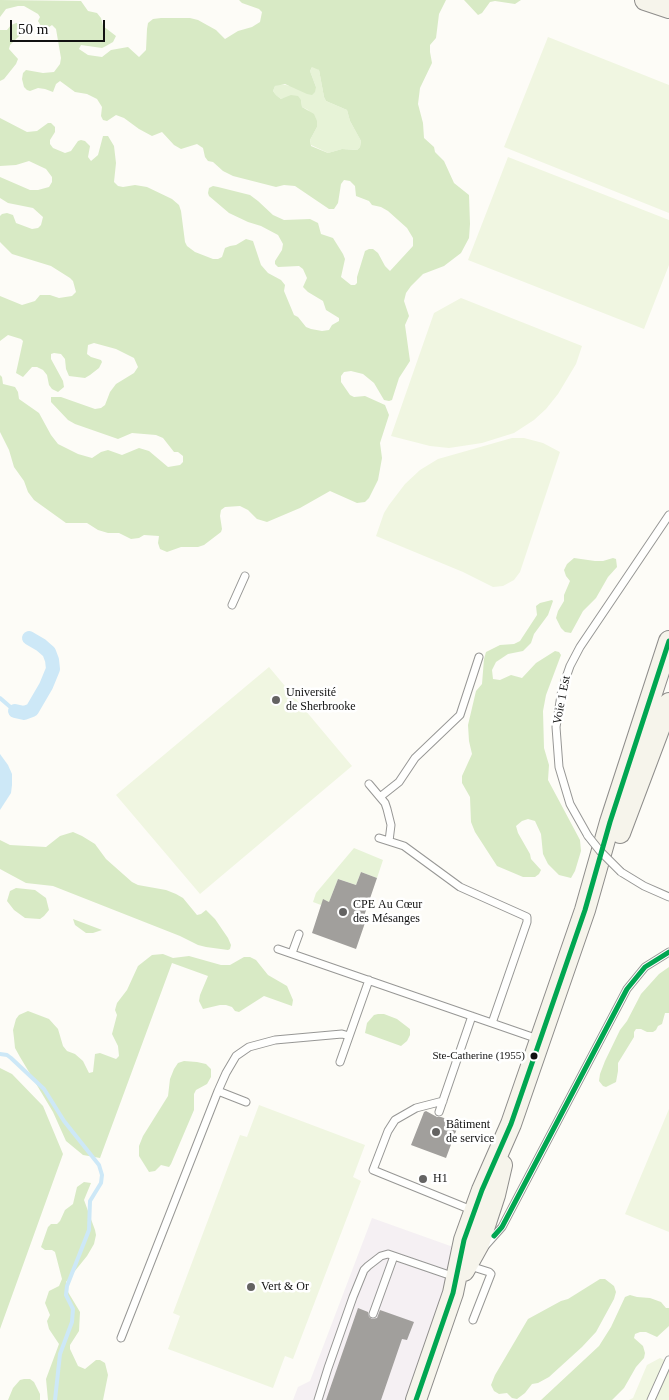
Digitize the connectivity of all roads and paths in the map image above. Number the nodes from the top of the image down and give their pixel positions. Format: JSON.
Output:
{"nodes":[{"id":1,"x":645,"y":0,"type":"edge"},
{"id":2,"x":669,"y":8,"type":"edge"},
{"id":3,"x":669,"y":515,"type":"edge"},
{"id":4,"x":245,"y":576,"type":"dead end"},
{"id":5,"x":232,"y":605,"type":"dead end"},
{"id":6,"x":669,"y":641,"type":"edge"},
{"id":7,"x":479,"y":657,"type":"dead end"},
{"id":8,"x":669,"y":703,"type":"edge"},
{"id":9,"x":369,"y":784,"type":"dead end"},
{"id":10,"x":380,"y":797,"type":"junction"},
{"id":11,"x":379,"y":838,"type":"dead end"},
{"id":12,"x":389,"y":841,"type":"junction"},
{"id":13,"x":669,"y":897,"type":"edge"},
{"id":14,"x":585,"y":910,"type":"junction"},
{"id":15,"x":299,"y":934,"type":"dead end"},
{"id":16,"x":278,"y":949,"type":"dead end"},
{"id":17,"x":669,"y":952,"type":"edge"},
{"id":18,"x":292,"y":953,"type":"junction"},
{"id":19,"x":369,"y":980,"type":"junction"},
{"id":20,"x":472,"y":1016,"type":"junction"},
{"id":21,"x":492,"y":1023,"type":"junction"},
{"id":22,"x":349,"y":1036,"type":"junction"},
{"id":23,"x":540,"y":1040,"type":"junction"},
{"id":24,"x":340,"y":1062,"type":"dead end"},
{"id":25,"x":218,"y":1091,"type":"junction"},
{"id":26,"x":443,"y":1101,"type":"junction"},
{"id":27,"x":246,"y":1102,"type":"dead end"},
{"id":28,"x":439,"y":1112,"type":"dead end"},
{"id":29,"x":511,"y":1124,"type":"junction"},
{"id":30,"x":474,"y":1211,"type":"junction"},
{"id":31,"x":394,"y":1256,"type":"junction"},
{"id":32,"x":459,"y":1275,"type":"junction"},
{"id":33,"x":373,"y":1314,"type":"dead end"},
{"id":34,"x":473,"y":1320,"type":"dead end"},
{"id":35,"x":121,"y":1338,"type":"dead end"},
{"id":36,"x":669,"y":1360,"type":"edge"},
{"id":37,"x":321,"y":1398,"type":"edge"},
{"id":38,"x":416,"y":1400,"type":"edge"},
{"id":39,"x":651,"y":1400,"type":"edge"}],
"edges":[{"from":1,"to":2,"type":"main road"},
{"from":3,"to":13,"type":"lane","name":"Voie 1 Est","bridge":true},
{"from":4,"to":5,"type":"lane"},
{"from":6,"to":14,"type":"main road"},
{"from":7,"to":10,"type":"lane"},
{"from":8,"to":14,"type":"main road"},
{"from":9,"to":10,"type":"lane"},
{"from":10,"to":12,"type":"lane"},
{"from":11,"to":12,"type":"lane"},
{"from":12,"to":21,"type":"lane"},
{"from":14,"to":23,"type":"main road"},
{"from":15,"to":18,"type":"lane"},
{"from":16,"to":18,"type":"lane"},
{"from":17,"to":32,"type":"lane"},
{"from":18,"to":19,"type":"lane"},
{"from":19,"to":20,"type":"lane"},
{"from":19,"to":22,"type":"lane"},
{"from":20,"to":21,"type":"lane"},
{"from":20,"to":26,"type":"lane"},
{"from":21,"to":23,"type":"lane"},
{"from":22,"to":24,"type":"lane"},
{"from":22,"to":25,"type":"lane"},
{"from":23,"to":29,"type":"main road"},
{"from":25,"to":27,"type":"lane"},
{"from":25,"to":35,"type":"lane"},
{"from":26,"to":28,"type":"lane"},
{"from":26,"to":30,"type":"lane"},
{"from":29,"to":30,"type":"main road"},
{"from":29,"to":32,"type":"main road"},
{"from":30,"to":32,"type":"main road"},
{"from":31,"to":32,"type":"lane"},
{"from":31,"to":33,"type":"lane"},
{"from":31,"to":37,"type":"lane"},
{"from":32,"to":34,"type":"lane"},
{"from":32,"to":38,"type":"main road"},
{"from":36,"to":39,"type":"lane"}]}
